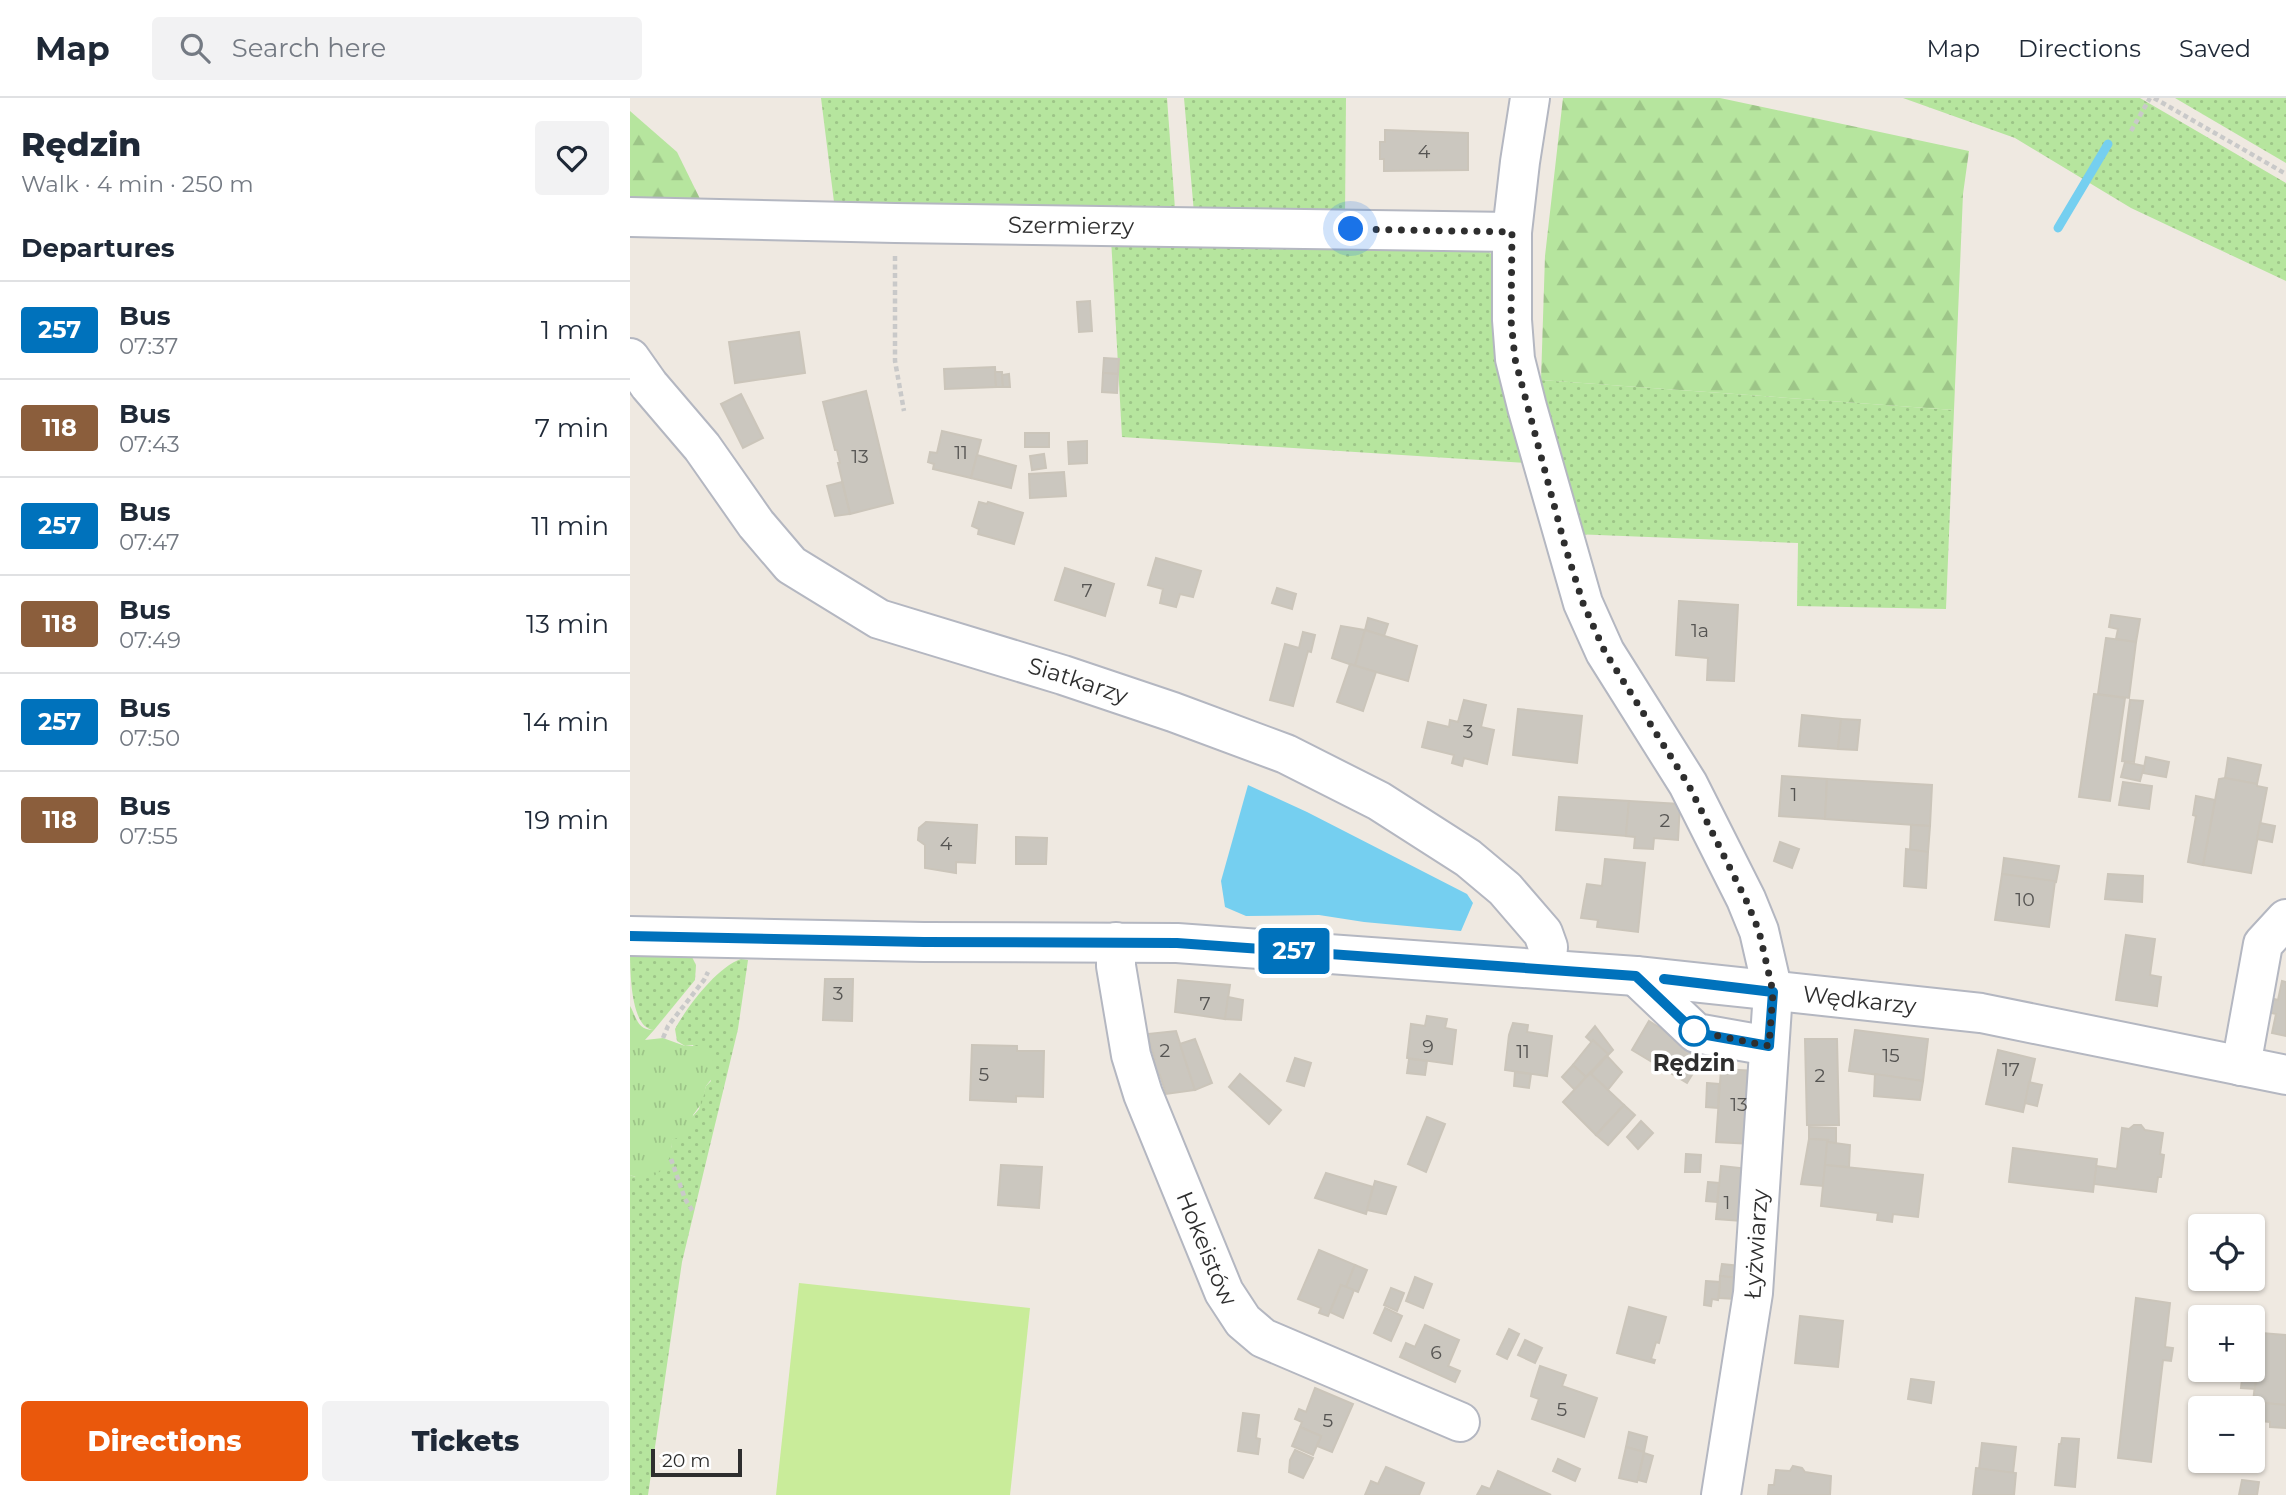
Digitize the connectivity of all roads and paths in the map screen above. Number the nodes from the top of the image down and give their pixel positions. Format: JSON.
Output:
{"nodes":[{"id":1,"x":1530,"y":98,"type":"edge"},
{"id":2,"x":2152,"y":98,"type":"edge"},
{"id":3,"x":2131,"y":131,"type":"dead end"},
{"id":4,"x":2286,"y":174,"type":"edge"},
{"id":5,"x":630,"y":217,"type":"edge"},
{"id":6,"x":895,"y":223,"type":"junction"},
{"id":7,"x":1512,"y":232,"type":"junction"},
{"id":8,"x":630,"y":358,"type":"edge"},
{"id":9,"x":904,"y":411,"type":"dead end"},
{"id":10,"x":2286,"y":919,"type":"edge"},
{"id":11,"x":630,"y":936,"type":"edge"},
{"id":12,"x":713,"y":937,"type":"junction"},
{"id":13,"x":1116,"y":942,"type":"junction"},
{"id":14,"x":1546,"y":969,"type":"junction"},
{"id":15,"x":1636,"y":976,"type":"junction"},
{"id":16,"x":1773,"y":992,"type":"junction"},
{"id":17,"x":663,"y":1038,"type":"dead end"},
{"id":18,"x":1769,"y":1046,"type":"junction"},
{"id":19,"x":2241,"y":1066,"type":"junction"},
{"id":20,"x":2286,"y":1075,"type":"edge"},
{"id":21,"x":671,"y":1159,"type":"dead end"},
{"id":22,"x":694,"y":1213,"type":"dead end"},
{"id":23,"x":1460,"y":1422,"type":"dead end"},
{"id":24,"x":1721,"y":1495,"type":"edge"}],
"edges":[{"from":1,"to":7,"type":"street","name":"Łyżwiarzy"},
{"from":2,"to":3,"type":"path"},
{"from":2,"to":4,"type":"path"},
{"from":5,"to":6,"type":"street","name":"Szermierzy"},
{"from":6,"to":7,"type":"street","name":"Szermierzy"},
{"from":6,"to":9,"type":"path"},
{"from":7,"to":16,"type":"street","name":"Łyżwiarzy"},
{"from":8,"to":14,"type":"street","name":"Siatkarzy"},
{"from":10,"to":19,"type":"street"},
{"from":11,"to":12,"type":"street","name":"Wędkarzy"},
{"from":12,"to":13,"type":"street","name":"Wędkarzy"},
{"from":12,"to":17,"type":"path"},
{"from":13,"to":14,"type":"street","name":"Wędkarzy"},
{"from":13,"to":23,"type":"street","name":"Hokeistów"},
{"from":14,"to":15,"type":"street","name":"Wędkarzy"},
{"from":15,"to":16,"type":"street","name":"Wędkarzy"},
{"from":15,"to":18,"type":"street"},
{"from":16,"to":18,"type":"street","name":"Łyżwiarzy"},
{"from":16,"to":19,"type":"street","name":"Wędkarzy"},
{"from":18,"to":24,"type":"street","name":"Łyżwiarzy"},
{"from":19,"to":20,"type":"street","name":"Wędkarzy"},
{"from":21,"to":22,"type":"path"}]}
